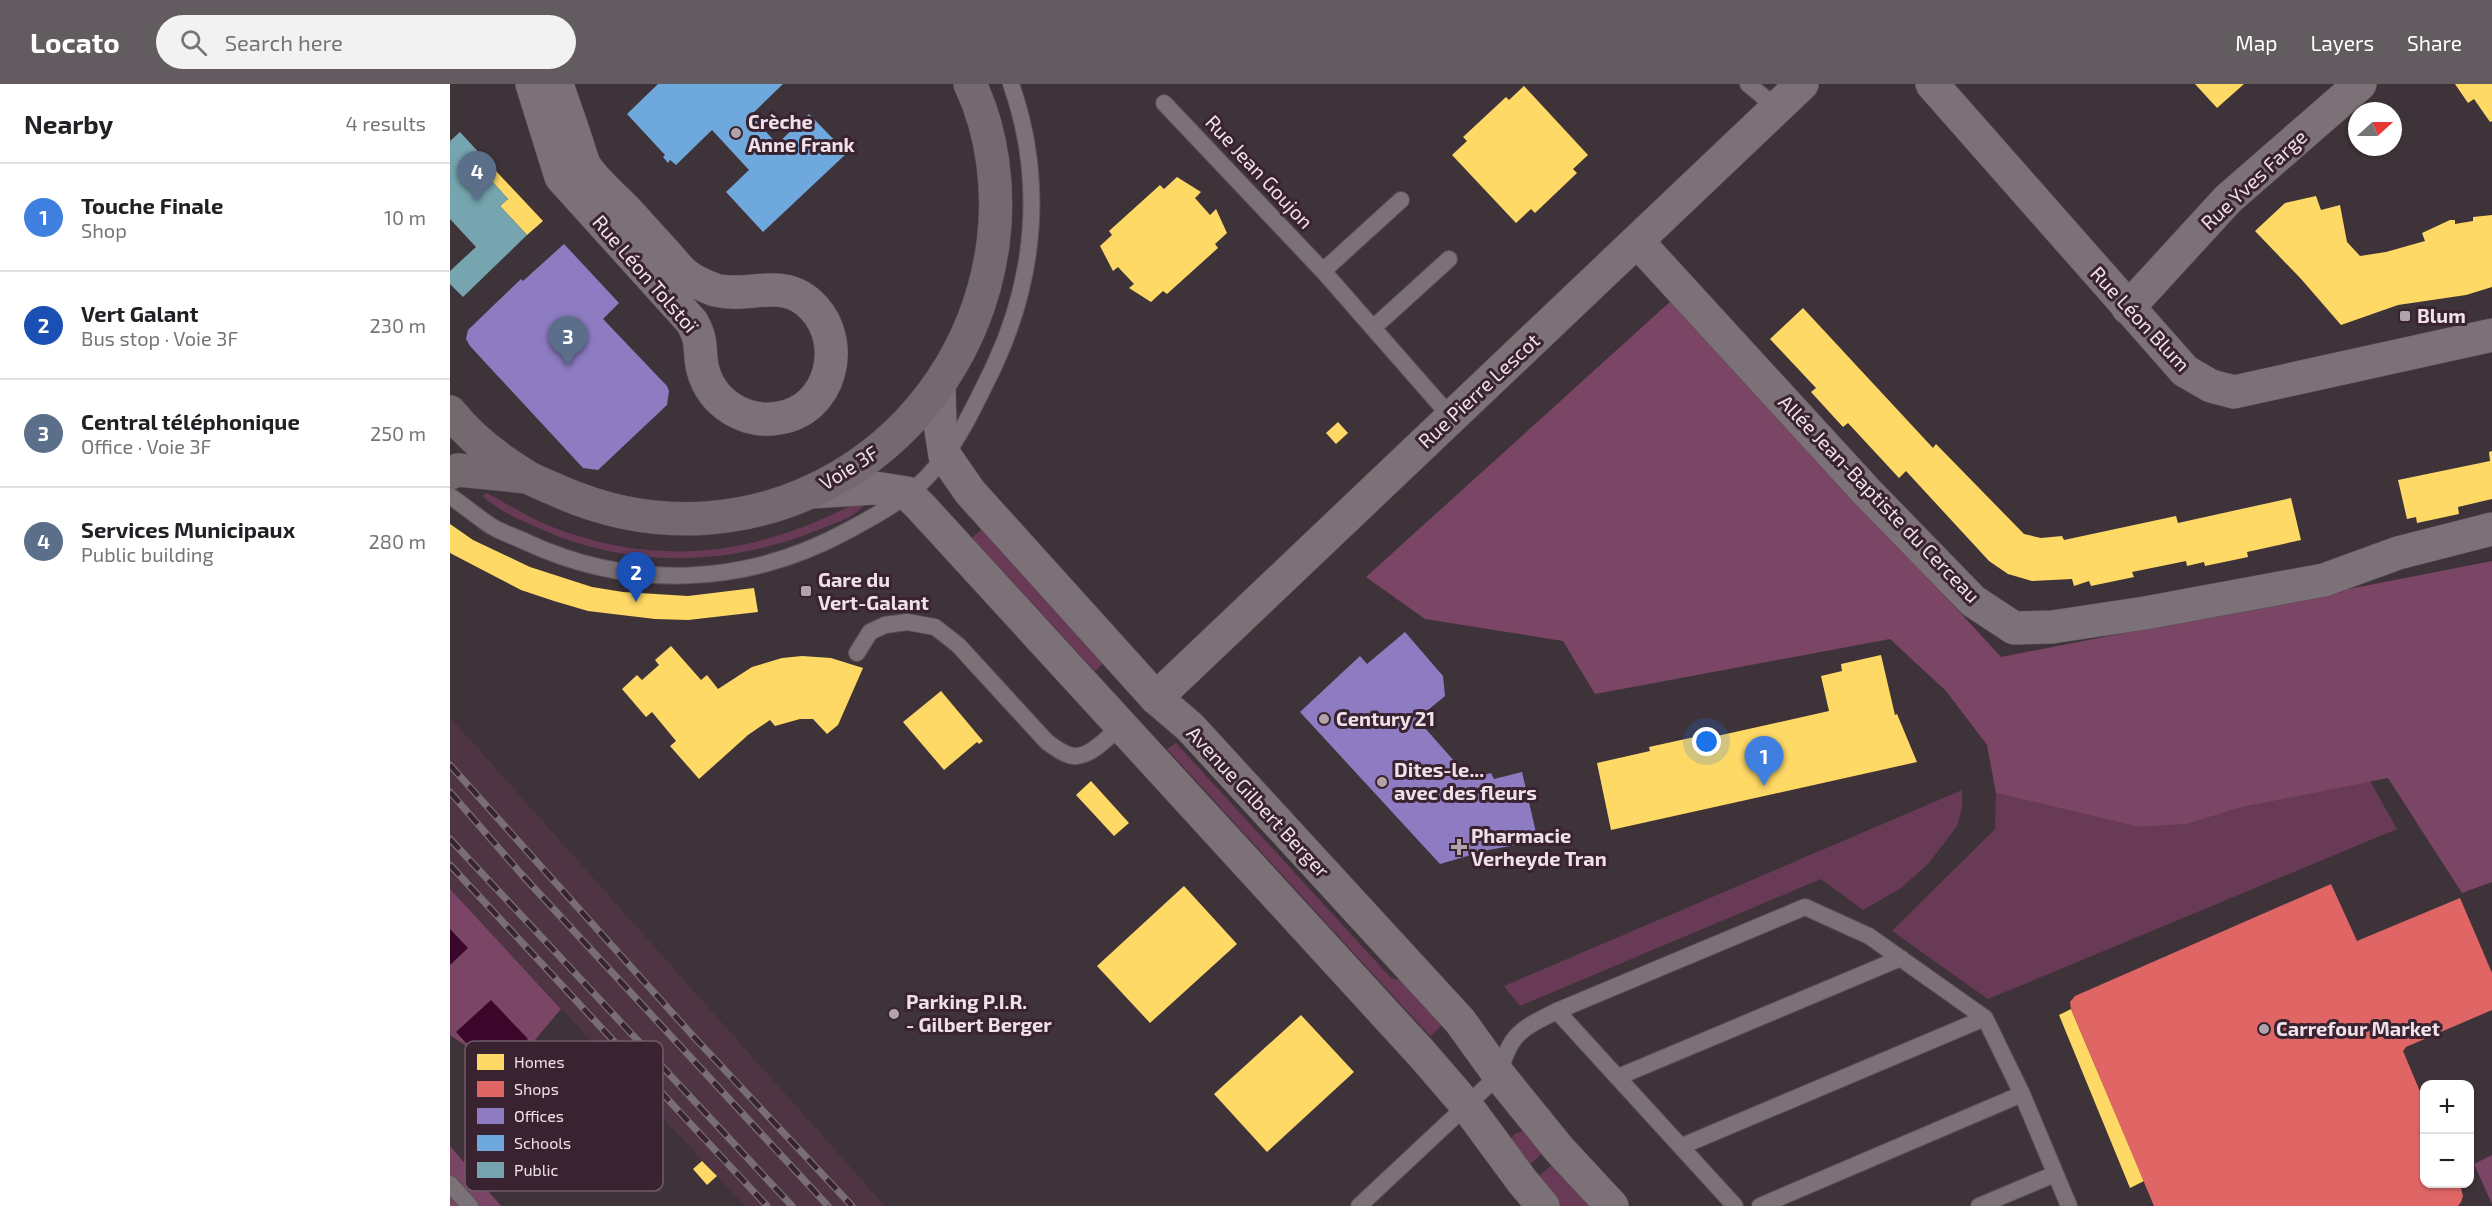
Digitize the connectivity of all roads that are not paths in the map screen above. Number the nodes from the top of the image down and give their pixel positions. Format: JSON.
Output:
{"nodes":[{"id":1,"x":532,"y":84,"type":"edge"},
{"id":2,"x":557,"y":84,"type":"edge"},
{"id":3,"x":970,"y":84,"type":"edge"},
{"id":4,"x":1011,"y":84,"type":"edge"},
{"id":5,"x":1748,"y":84,"type":"edge"},
{"id":6,"x":1802,"y":84,"type":"edge"},
{"id":7,"x":1932,"y":84,"type":"edge"},
{"id":8,"x":2360,"y":84,"type":"edge"},
{"id":9,"x":1164,"y":103,"type":"dead end"},
{"id":10,"x":1777,"y":108,"type":"junction"},
{"id":11,"x":1401,"y":200,"type":"dead end"},
{"id":12,"x":1637,"y":241,"type":"junction"},
{"id":13,"x":1449,"y":260,"type":"dead end"},
{"id":14,"x":1323,"y":271,"type":"junction"},
{"id":15,"x":2128,"y":308,"type":"junction"},
{"id":16,"x":1373,"y":328,"type":"junction"},
{"id":17,"x":2492,"y":334,"type":"edge"},
{"id":18,"x":939,"y":387,"type":"junction"},
{"id":19,"x":450,"y":412,"type":"edge"},
{"id":20,"x":1451,"y":417,"type":"junction"},
{"id":21,"x":945,"y":456,"type":"junction"},
{"id":22,"x":450,"y":473,"type":"edge"},
{"id":23,"x":527,"y":477,"type":"junction"},
{"id":24,"x":810,"y":492,"type":"junction"},
{"id":25,"x":907,"y":493,"type":"junction"},
{"id":26,"x":450,"y":495,"type":"edge"},
{"id":27,"x":2492,"y":529,"type":"edge"},
{"id":28,"x":857,"y":653,"type":"dead end"},
{"id":29,"x":1156,"y":698,"type":"junction"},
{"id":30,"x":1121,"y":726,"type":"junction"},
{"id":31,"x":1901,"y":958,"type":"junction"},
{"id":32,"x":1557,"y":1011,"type":"junction"},
{"id":33,"x":1985,"y":1018,"type":"junction"},
{"id":34,"x":1499,"y":1075,"type":"junction"},
{"id":35,"x":1618,"y":1077,"type":"junction"},
{"id":36,"x":2022,"y":1094,"type":"junction"},
{"id":37,"x":1466,"y":1105,"type":"junction"},
{"id":38,"x":1682,"y":1146,"type":"junction"},
{"id":39,"x":2055,"y":1174,"type":"junction"},
{"id":40,"x":450,"y":1184,"type":"edge"},
{"id":41,"x":470,"y":1206,"type":"edge"},
{"id":42,"x":1359,"y":1206,"type":"edge"},
{"id":43,"x":1543,"y":1206,"type":"edge"},
{"id":44,"x":1612,"y":1206,"type":"edge"},
{"id":45,"x":1735,"y":1206,"type":"edge"},
{"id":46,"x":1760,"y":1206,"type":"edge"},
{"id":47,"x":1979,"y":1206,"type":"edge"},
{"id":48,"x":2069,"y":1206,"type":"edge"}],
"edges":[{"from":1,"to":2,"type":"street","name":"Rue Léon Tolstoï"},
{"from":3,"to":18,"type":"main road","name":"Voie 3F"},
{"from":4,"to":21,"type":"lane"},
{"from":5,"to":10,"type":"lane"},
{"from":6,"to":10,"type":"street","name":"Rue Pierre Lescot"},
{"from":7,"to":15,"type":"street","name":"Rue Léon Blum"},
{"from":8,"to":15,"type":"street","name":"Rue Yves Farge"},
{"from":9,"to":14,"type":"lane","name":"Rue Jean Goujon"},
{"from":10,"to":12,"type":"street","name":"Rue Pierre Lescot"},
{"from":11,"to":14,"type":"lane"},
{"from":12,"to":20,"type":"street","name":"Rue Pierre Lescot"},
{"from":12,"to":27,"type":"street","name":"Allée Jean-Baptiste du Cerceau"},
{"from":13,"to":16,"type":"lane"},
{"from":14,"to":16,"type":"lane","name":"Rue Jean Goujon"},
{"from":15,"to":17,"type":"street","name":"Rue Léon Blum"},
{"from":16,"to":20,"type":"lane","name":"Rue Jean Goujon"},
{"from":18,"to":21,"type":"street","name":"Avenue Gilbert Berger"},
{"from":18,"to":24,"type":"main road","name":"Voie 3F"},
{"from":19,"to":23,"type":"main road","name":"Voie 3F"},
{"from":20,"to":29,"type":"street","name":"Rue Pierre Lescot"},
{"from":21,"to":25,"type":"lane"},
{"from":21,"to":29,"type":"street","name":"Avenue Gilbert Berger"},
{"from":22,"to":23,"type":"main road"},
{"from":23,"to":24,"type":"main road","name":"Voie 3F"},
{"from":24,"to":25,"type":"street"},
{"from":25,"to":26,"type":"lane"},
{"from":25,"to":30,"type":"street"},
{"from":28,"to":30,"type":"lane"},
{"from":29,"to":30,"type":"street","name":"Rue Pierre Lescot"},
{"from":29,"to":34,"type":"street","name":"Avenue Gilbert Berger"},
{"from":30,"to":37,"type":"street"},
{"from":31,"to":32,"type":"lane"},
{"from":31,"to":33,"type":"lane"},
{"from":31,"to":35,"type":"lane"},
{"from":32,"to":34,"type":"lane"},
{"from":32,"to":35,"type":"lane"},
{"from":33,"to":36,"type":"lane"},
{"from":33,"to":38,"type":"lane"},
{"from":34,"to":37,"type":"lane"},
{"from":34,"to":44,"type":"street","name":"Avenue Gilbert Berger"},
{"from":35,"to":38,"type":"lane"},
{"from":36,"to":39,"type":"lane"},
{"from":36,"to":46,"type":"lane"},
{"from":37,"to":42,"type":"lane"},
{"from":37,"to":43,"type":"street"},
{"from":38,"to":45,"type":"lane"},
{"from":39,"to":47,"type":"lane"},
{"from":39,"to":48,"type":"lane"},
{"from":40,"to":41,"type":"lane"}]}
